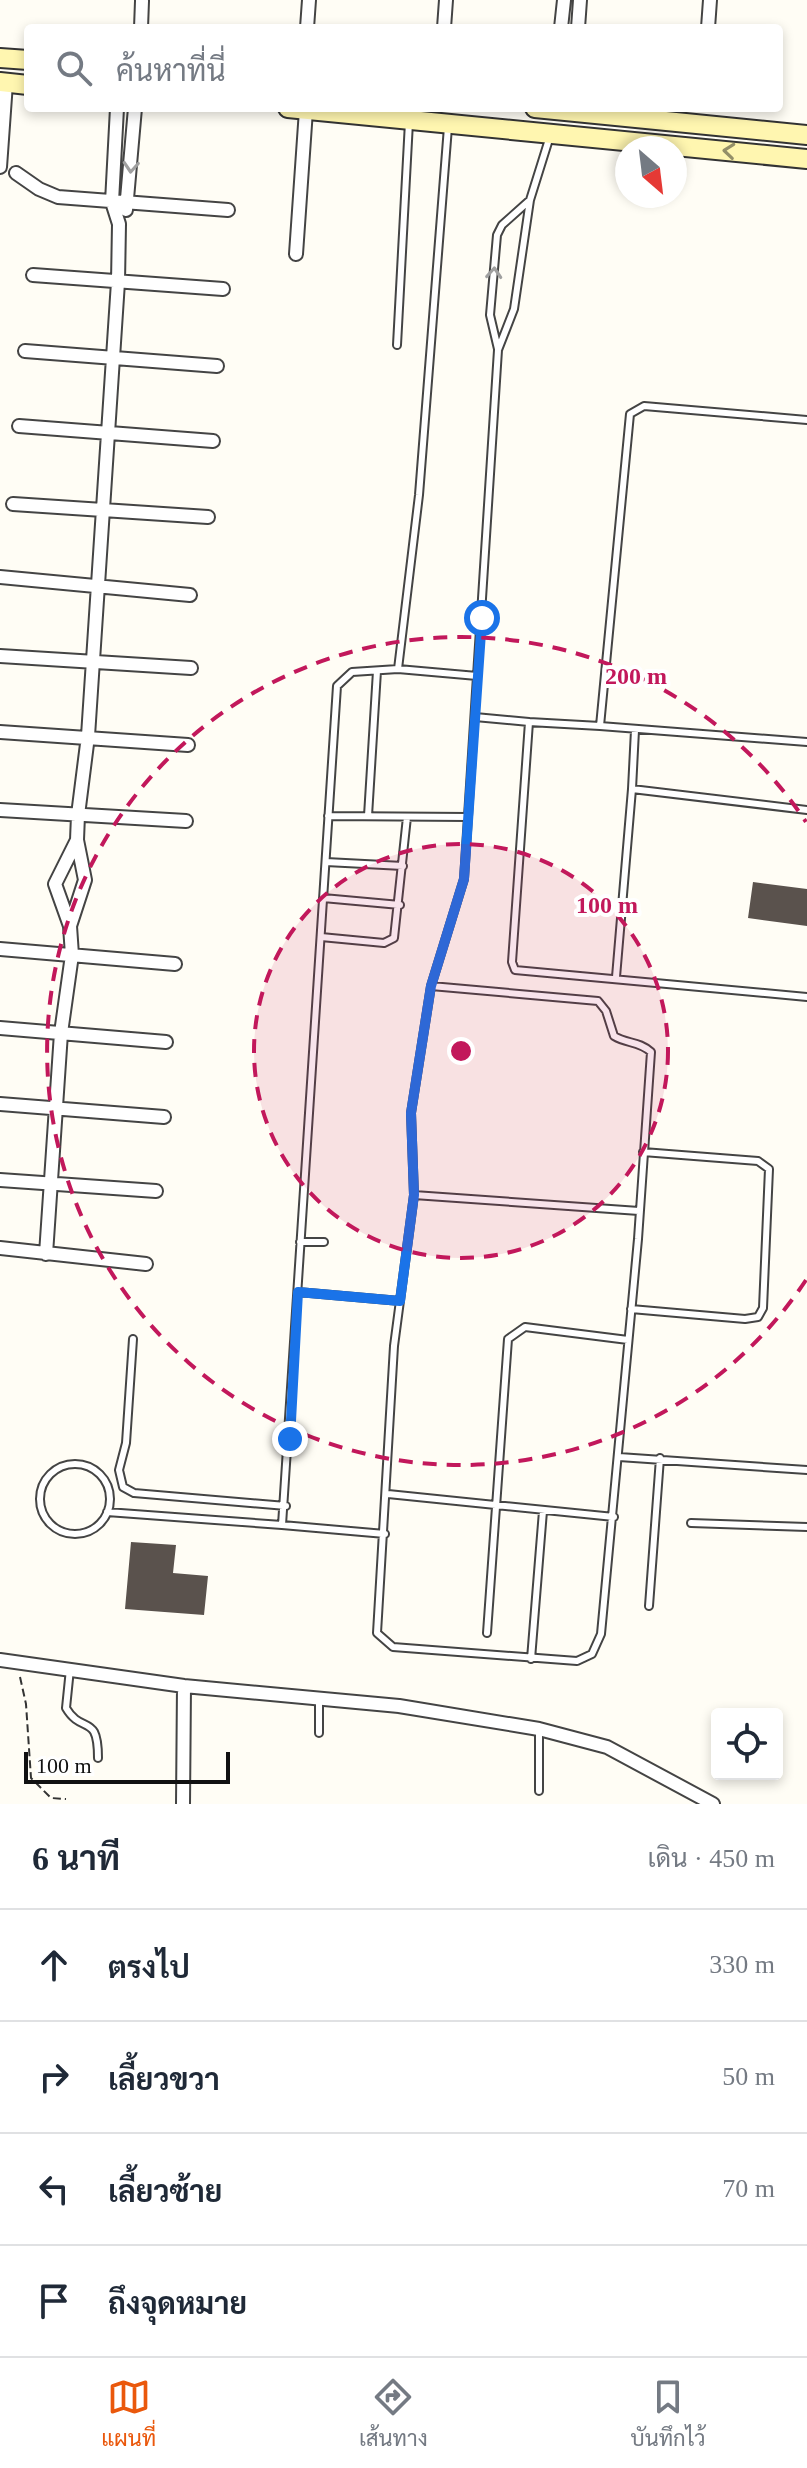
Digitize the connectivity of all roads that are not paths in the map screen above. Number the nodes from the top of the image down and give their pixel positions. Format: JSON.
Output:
{"nodes":[{"id":1,"x":141,"y":0,"type":"edge"},
{"id":2,"x":309,"y":0,"type":"edge"},
{"id":3,"x":446,"y":0,"type":"edge"},
{"id":4,"x":564,"y":0,"type":"edge"},
{"id":5,"x":580,"y":0,"type":"edge"},
{"id":6,"x":710,"y":0,"type":"edge"},
{"id":7,"x":141,"y":24,"type":"edge"},
{"id":8,"x":307,"y":24,"type":"edge"},
{"id":9,"x":444,"y":24,"type":"edge"},
{"id":10,"x":561,"y":24,"type":"edge"},
{"id":11,"x":578,"y":24,"type":"edge"},
{"id":12,"x":708,"y":24,"type":"edge"},
{"id":13,"x":0,"y":58,"type":"edge"},
{"id":14,"x":24,"y":60,"type":"edge"},
{"id":15,"x":3,"y":83,"type":"edge"},
{"id":16,"x":24,"y":85,"type":"edge"},
{"id":17,"x":117,"y":112,"type":"edge"},
{"id":18,"x":135,"y":112,"type":"edge"},
{"id":19,"x":297,"y":112,"type":"edge"},
{"id":20,"x":331,"y":112,"type":"edge"},
{"id":21,"x":562,"y":112,"type":"edge"},
{"id":22,"x":622,"y":112,"type":"edge"},
{"id":23,"x":701,"y":116,"type":"edge"},
{"id":24,"x":409,"y":119,"type":"junction"},
{"id":25,"x":448,"y":123,"type":"junction"},
{"id":26,"x":559,"y":134,"type":"junction"},
{"id":27,"x":807,"y":135,"type":"edge"},
{"id":28,"x":807,"y":159,"type":"edge"},
{"id":29,"x":0,"y":167,"type":"edge"},
{"id":30,"x":16,"y":173,"type":"dead end"},
{"id":31,"x":530,"y":200,"type":"junction"},
{"id":32,"x":112,"y":202,"type":"junction"},
{"id":33,"x":128,"y":204,"type":"junction"},
{"id":34,"x":228,"y":210,"type":"dead end"},
{"id":35,"x":119,"y":224,"type":"junction"},
{"id":36,"x":296,"y":254,"type":"dead end"},
{"id":37,"x":33,"y":275,"type":"dead end"},
{"id":38,"x":118,"y":282,"type":"junction"},
{"id":39,"x":223,"y":289,"type":"dead end"},
{"id":40,"x":397,"y":345,"type":"dead end"},
{"id":41,"x":498,"y":350,"type":"junction"},
{"id":42,"x":25,"y":351,"type":"dead end"},
{"id":43,"x":113,"y":358,"type":"junction"},
{"id":44,"x":217,"y":366,"type":"dead end"},
{"id":45,"x":807,"y":420,"type":"edge"},
{"id":46,"x":19,"y":426,"type":"dead end"},
{"id":47,"x":108,"y":432,"type":"junction"},
{"id":48,"x":213,"y":441,"type":"dead end"},
{"id":49,"x":13,"y":504,"type":"dead end"},
{"id":50,"x":102,"y":508,"type":"junction"},
{"id":51,"x":208,"y":517,"type":"dead end"},
{"id":52,"x":0,"y":577,"type":"edge"},
{"id":53,"x":97,"y":587,"type":"junction"},
{"id":54,"x":190,"y":595,"type":"dead end"},
{"id":55,"x":0,"y":656,"type":"edge"},
{"id":56,"x":92,"y":662,"type":"junction"},
{"id":57,"x":191,"y":668,"type":"dead end"},
{"id":58,"x":398,"y":669,"type":"junction"},
{"id":59,"x":377,"y":671,"type":"junction"},
{"id":60,"x":477,"y":676,"type":"junction"},
{"id":61,"x":475,"y":717,"type":"junction"},
{"id":62,"x":529,"y":722,"type":"junction"},
{"id":63,"x":600,"y":726,"type":"junction"},
{"id":64,"x":635,"y":730,"type":"junction"},
{"id":65,"x":0,"y":732,"type":"edge"},
{"id":66,"x":88,"y":736,"type":"junction"},
{"id":67,"x":807,"y":742,"type":"edge"},
{"id":68,"x":188,"y":745,"type":"dead end"},
{"id":69,"x":632,"y":789,"type":"junction"},
{"id":70,"x":0,"y":810,"type":"edge"},
{"id":71,"x":807,"y":810,"type":"edge"},
{"id":72,"x":78,"y":815,"type":"junction"},
{"id":73,"x":328,"y":816,"type":"junction"},
{"id":74,"x":368,"y":816,"type":"junction"},
{"id":75,"x":407,"y":817,"type":"junction"},
{"id":76,"x":468,"y":817,"type":"junction"},
{"id":77,"x":186,"y":821,"type":"dead end"},
{"id":78,"x":77,"y":840,"type":"junction"},
{"id":79,"x":326,"y":862,"type":"junction"},
{"id":80,"x":403,"y":866,"type":"junction"},
{"id":81,"x":323,"y":898,"type":"junction"},
{"id":82,"x":400,"y":905,"type":"junction"},
{"id":83,"x":70,"y":926,"type":"junction"},
{"id":84,"x":321,"y":937,"type":"junction"},
{"id":85,"x":0,"y":949,"type":"edge"},
{"id":86,"x":72,"y":955,"type":"junction"},
{"id":87,"x":175,"y":964,"type":"dead end"},
{"id":88,"x":616,"y":977,"type":"junction"},
{"id":89,"x":431,"y":986,"type":"junction"},
{"id":90,"x":807,"y":997,"type":"edge"},
{"id":91,"x":0,"y":1028,"type":"edge"},
{"id":92,"x":61,"y":1033,"type":"junction"},
{"id":93,"x":166,"y":1042,"type":"dead end"},
{"id":94,"x":0,"y":1104,"type":"edge"},
{"id":95,"x":55,"y":1107,"type":"junction"},
{"id":96,"x":164,"y":1117,"type":"dead end"},
{"id":97,"x":643,"y":1152,"type":"junction"},
{"id":98,"x":0,"y":1180,"type":"edge"},
{"id":99,"x":49,"y":1183,"type":"junction"},
{"id":100,"x":156,"y":1191,"type":"dead end"},
{"id":101,"x":414,"y":1195,"type":"junction"},
{"id":102,"x":639,"y":1211,"type":"junction"},
{"id":103,"x":300,"y":1242,"type":"junction"},
{"id":104,"x":324,"y":1242,"type":"dead end"},
{"id":105,"x":0,"y":1248,"type":"edge"},
{"id":106,"x":46,"y":1254,"type":"junction"},
{"id":107,"x":146,"y":1264,"type":"dead end"},
{"id":108,"x":298,"y":1292,"type":"junction"},
{"id":109,"x":400,"y":1301,"type":"junction"},
{"id":110,"x":631,"y":1309,"type":"junction"},
{"id":111,"x":133,"y":1339,"type":"dead end"},
{"id":112,"x":628,"y":1340,"type":"junction"},
{"id":113,"x":619,"y":1457,"type":"junction"},
{"id":114,"x":660,"y":1458,"type":"junction"},
{"id":115,"x":807,"y":1470,"type":"edge"},
{"id":116,"x":388,"y":1494,"type":"junction"},
{"id":117,"x":286,"y":1506,"type":"junction"},
{"id":118,"x":496,"y":1507,"type":"junction"},
{"id":119,"x":543,"y":1511,"type":"junction"},
{"id":120,"x":107,"y":1512,"type":"junction"},
{"id":121,"x":614,"y":1517,"type":"junction"},
{"id":122,"x":691,"y":1523,"type":"dead end"},
{"id":123,"x":282,"y":1525,"type":"junction"},
{"id":124,"x":807,"y":1527,"type":"edge"},
{"id":125,"x":385,"y":1534,"type":"junction"},
{"id":126,"x":649,"y":1606,"type":"dead end"},
{"id":127,"x":487,"y":1633,"type":"dead end"},
{"id":128,"x":531,"y":1659,"type":"junction"},
{"id":129,"x":0,"y":1660,"type":"edge"},
{"id":130,"x":70,"y":1668,"type":"junction"},
{"id":131,"x":184,"y":1686,"type":"junction"},
{"id":132,"x":319,"y":1697,"type":"junction"},
{"id":133,"x":539,"y":1729,"type":"junction"},
{"id":134,"x":319,"y":1733,"type":"dead end"},
{"id":135,"x":98,"y":1758,"type":"dead end"},
{"id":136,"x":539,"y":1791,"type":"dead end"},
{"id":137,"x":183,"y":1804,"type":"edge"},
{"id":138,"x":713,"y":1804,"type":"edge"}],
"edges":[{"from":1,"to":7,"type":"street"},
{"from":2,"to":8,"type":"street"},
{"from":3,"to":9,"type":"street"},
{"from":4,"to":10,"type":"street"},
{"from":5,"to":11,"type":"street"},
{"from":6,"to":12,"type":"street"},
{"from":13,"to":14,"type":"main road"},
{"from":15,"to":16,"type":"main road"},
{"from":15,"to":29,"type":"street"},
{"from":17,"to":32,"type":"street"},
{"from":18,"to":33,"type":"street","one_way":true},
{"from":19,"to":36,"type":"street"},
{"from":20,"to":24,"type":"main road"},
{"from":21,"to":26,"type":"street"},
{"from":22,"to":23,"type":"main road"},
{"from":23,"to":27,"type":"main road"},
{"from":24,"to":25,"type":"main road"},
{"from":24,"to":40,"type":"lane"},
{"from":25,"to":26,"type":"main road"},
{"from":25,"to":58,"type":"lane"},
{"from":28,"to":26,"type":"main road","one_way":true},
{"from":26,"to":31,"type":"lane"},
{"from":30,"to":32,"type":"street"},
{"from":31,"to":41,"type":"lane"},
{"from":41,"to":31,"type":"lane","one_way":true},
{"from":32,"to":33,"type":"street"},
{"from":32,"to":35,"type":"street"},
{"from":33,"to":34,"type":"street"},
{"from":33,"to":35,"type":"street"},
{"from":35,"to":38,"type":"street"},
{"from":37,"to":38,"type":"street"},
{"from":38,"to":39,"type":"street"},
{"from":38,"to":43,"type":"street"},
{"from":41,"to":60,"type":"lane"},
{"from":42,"to":43,"type":"street"},
{"from":43,"to":44,"type":"street"},
{"from":43,"to":47,"type":"street"},
{"from":45,"to":63,"type":"lane"},
{"from":46,"to":47,"type":"street"},
{"from":47,"to":48,"type":"street"},
{"from":47,"to":50,"type":"street"},
{"from":49,"to":50,"type":"street"},
{"from":50,"to":51,"type":"street"},
{"from":50,"to":53,"type":"street"},
{"from":52,"to":53,"type":"street"},
{"from":53,"to":54,"type":"street"},
{"from":53,"to":56,"type":"street"},
{"from":55,"to":56,"type":"street"},
{"from":56,"to":57,"type":"street"},
{"from":56,"to":66,"type":"street"},
{"from":58,"to":59,"type":"lane"},
{"from":58,"to":60,"type":"lane"},
{"from":59,"to":73,"type":"lane"},
{"from":59,"to":74,"type":"lane"},
{"from":60,"to":61,"type":"lane"},
{"from":61,"to":62,"type":"lane"},
{"from":61,"to":76,"type":"lane"},
{"from":62,"to":63,"type":"lane"},
{"from":62,"to":88,"type":"lane"},
{"from":63,"to":64,"type":"lane"},
{"from":64,"to":67,"type":"lane"},
{"from":64,"to":69,"type":"lane"},
{"from":65,"to":66,"type":"street"},
{"from":66,"to":68,"type":"street"},
{"from":66,"to":72,"type":"street"},
{"from":69,"to":71,"type":"lane"},
{"from":69,"to":88,"type":"lane"},
{"from":70,"to":72,"type":"street"},
{"from":72,"to":77,"type":"street"},
{"from":72,"to":78,"type":"street"},
{"from":73,"to":74,"type":"lane"},
{"from":73,"to":79,"type":"lane"},
{"from":74,"to":75,"type":"lane"},
{"from":75,"to":76,"type":"lane"},
{"from":75,"to":80,"type":"lane"},
{"from":76,"to":89,"type":"lane"},
{"from":78,"to":83,"type":"street"},
{"from":78,"to":83,"type":"street"},
{"from":79,"to":80,"type":"lane"},
{"from":79,"to":81,"type":"lane"},
{"from":80,"to":82,"type":"lane"},
{"from":81,"to":82,"type":"lane"},
{"from":81,"to":84,"type":"lane"},
{"from":82,"to":84,"type":"lane"},
{"from":83,"to":86,"type":"street"},
{"from":84,"to":103,"type":"lane"},
{"from":85,"to":86,"type":"street"},
{"from":86,"to":87,"type":"street"},
{"from":86,"to":92,"type":"street"},
{"from":88,"to":90,"type":"lane"},
{"from":89,"to":97,"type":"lane"},
{"from":89,"to":101,"type":"lane"},
{"from":91,"to":92,"type":"street"},
{"from":92,"to":93,"type":"street"},
{"from":92,"to":95,"type":"street"},
{"from":94,"to":95,"type":"street"},
{"from":95,"to":96,"type":"street"},
{"from":95,"to":99,"type":"street"},
{"from":97,"to":102,"type":"lane"},
{"from":97,"to":110,"type":"lane"},
{"from":98,"to":99,"type":"street"},
{"from":99,"to":100,"type":"street"},
{"from":99,"to":106,"type":"street"},
{"from":101,"to":102,"type":"lane"},
{"from":101,"to":109,"type":"lane"},
{"from":102,"to":110,"type":"lane"},
{"from":103,"to":104,"type":"lane"},
{"from":103,"to":108,"type":"lane"},
{"from":105,"to":106,"type":"street"},
{"from":106,"to":107,"type":"street"},
{"from":108,"to":109,"type":"lane"},
{"from":108,"to":117,"type":"lane"},
{"from":109,"to":116,"type":"lane"},
{"from":110,"to":112,"type":"lane"},
{"from":111,"to":117,"type":"lane"},
{"from":112,"to":113,"type":"lane"},
{"from":112,"to":118,"type":"lane"},
{"from":113,"to":114,"type":"lane"},
{"from":113,"to":121,"type":"lane"},
{"from":114,"to":115,"type":"lane"},
{"from":114,"to":126,"type":"lane"},
{"from":116,"to":118,"type":"lane"},
{"from":116,"to":125,"type":"lane"},
{"from":117,"to":123,"type":"lane"},
{"from":118,"to":119,"type":"lane"},
{"from":118,"to":127,"type":"lane"},
{"from":119,"to":121,"type":"lane"},
{"from":119,"to":128,"type":"lane"},
{"from":120,"to":120,"type":"lane"},
{"from":120,"to":123,"type":"lane"},
{"from":121,"to":128,"type":"lane"},
{"from":122,"to":124,"type":"lane"},
{"from":123,"to":125,"type":"lane"},
{"from":125,"to":128,"type":"lane"},
{"from":129,"to":130,"type":"street"},
{"from":130,"to":131,"type":"street"},
{"from":130,"to":135,"type":"lane"},
{"from":131,"to":132,"type":"street"},
{"from":131,"to":137,"type":"street"},
{"from":132,"to":133,"type":"street"},
{"from":132,"to":134,"type":"lane"},
{"from":133,"to":136,"type":"lane"},
{"from":133,"to":138,"type":"street"}]}
